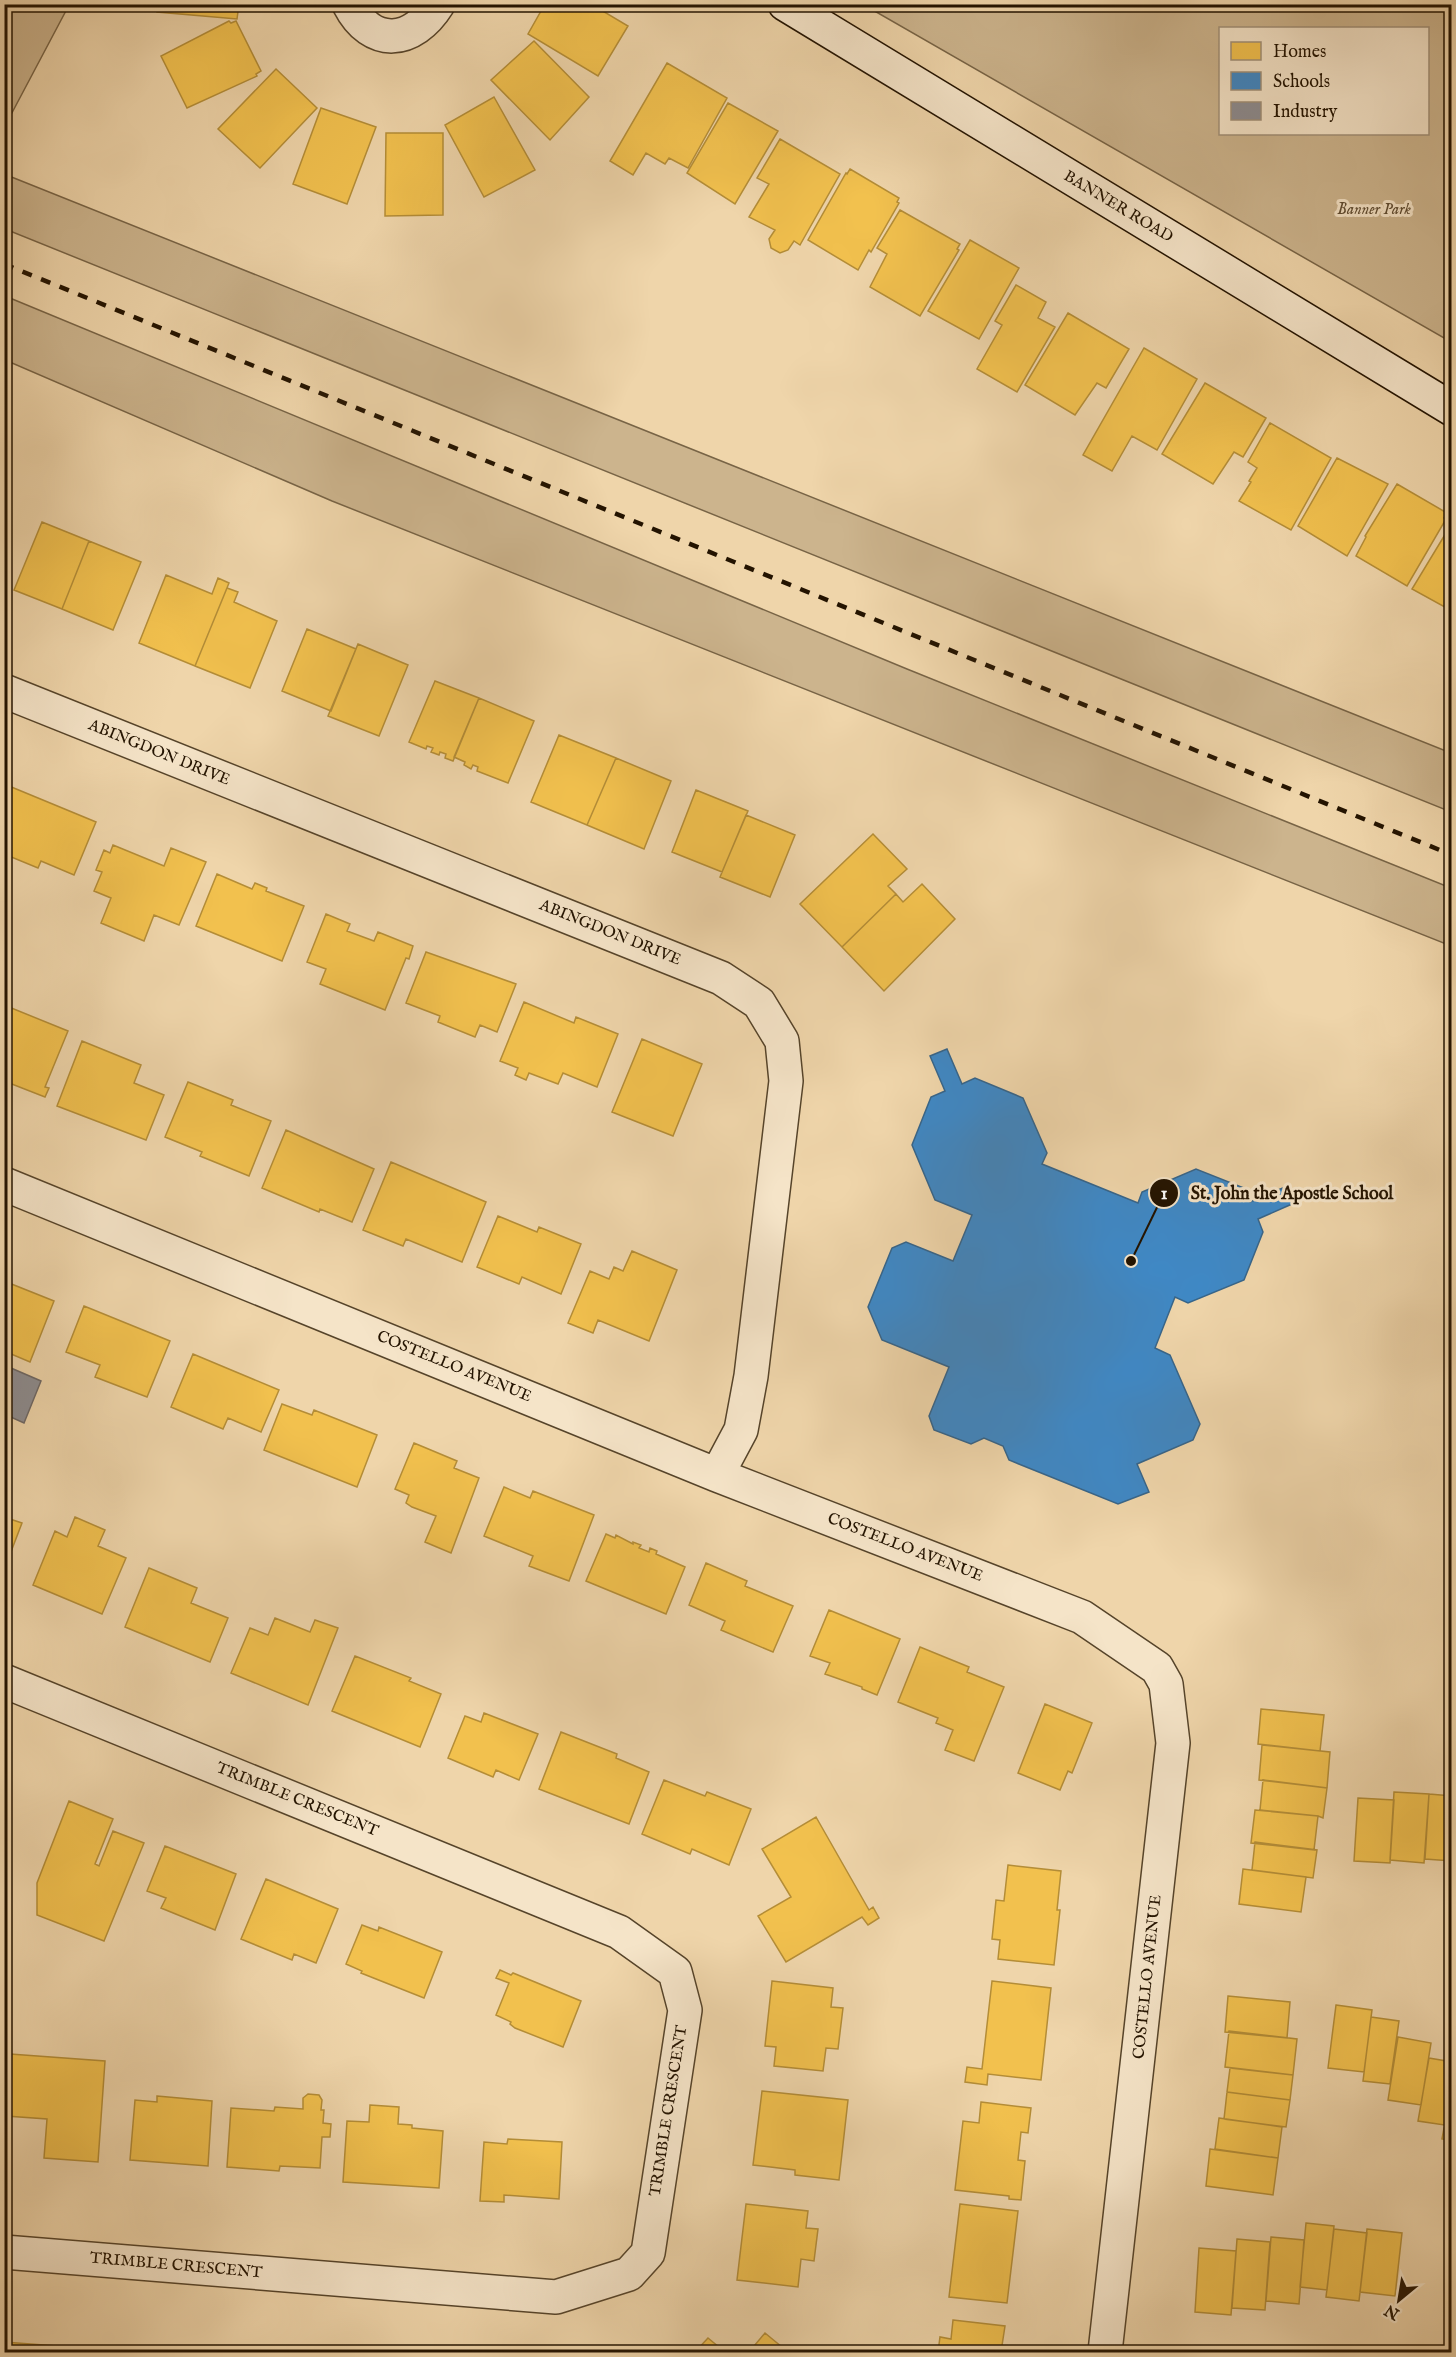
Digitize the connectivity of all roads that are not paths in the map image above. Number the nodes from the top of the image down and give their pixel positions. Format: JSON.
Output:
{"nodes":[{"id":1,"x":349,"y":4,"type":"edge"},
{"id":2,"x":438,"y":4,"type":"edge"},
{"id":3,"x":785,"y":4,"type":"edge"},
{"id":4,"x":1452,"y":409,"type":"edge"},
{"id":5,"x":4,"y":691,"type":"edge"},
{"id":6,"x":4,"y":1184,"type":"edge"},
{"id":7,"x":717,"y":1475,"type":"junction"},
{"id":8,"x":4,"y":1681,"type":"edge"},
{"id":9,"x":4,"y":2252,"type":"edge"},
{"id":10,"x":1106,"y":2352,"type":"edge"}],
"edges":[{"from":1,"to":2,"type":"street"},
{"from":3,"to":4,"type":"street","name":"BANNER ROAD"},
{"from":5,"to":7,"type":"street","name":"ABINGDON DRIVE"},
{"from":6,"to":7,"type":"street","name":"COSTELLO AVENUE"},
{"from":7,"to":10,"type":"street","name":"COSTELLO AVENUE"},
{"from":8,"to":9,"type":"street","name":"TRIMBLE CRESCENT"}]}
